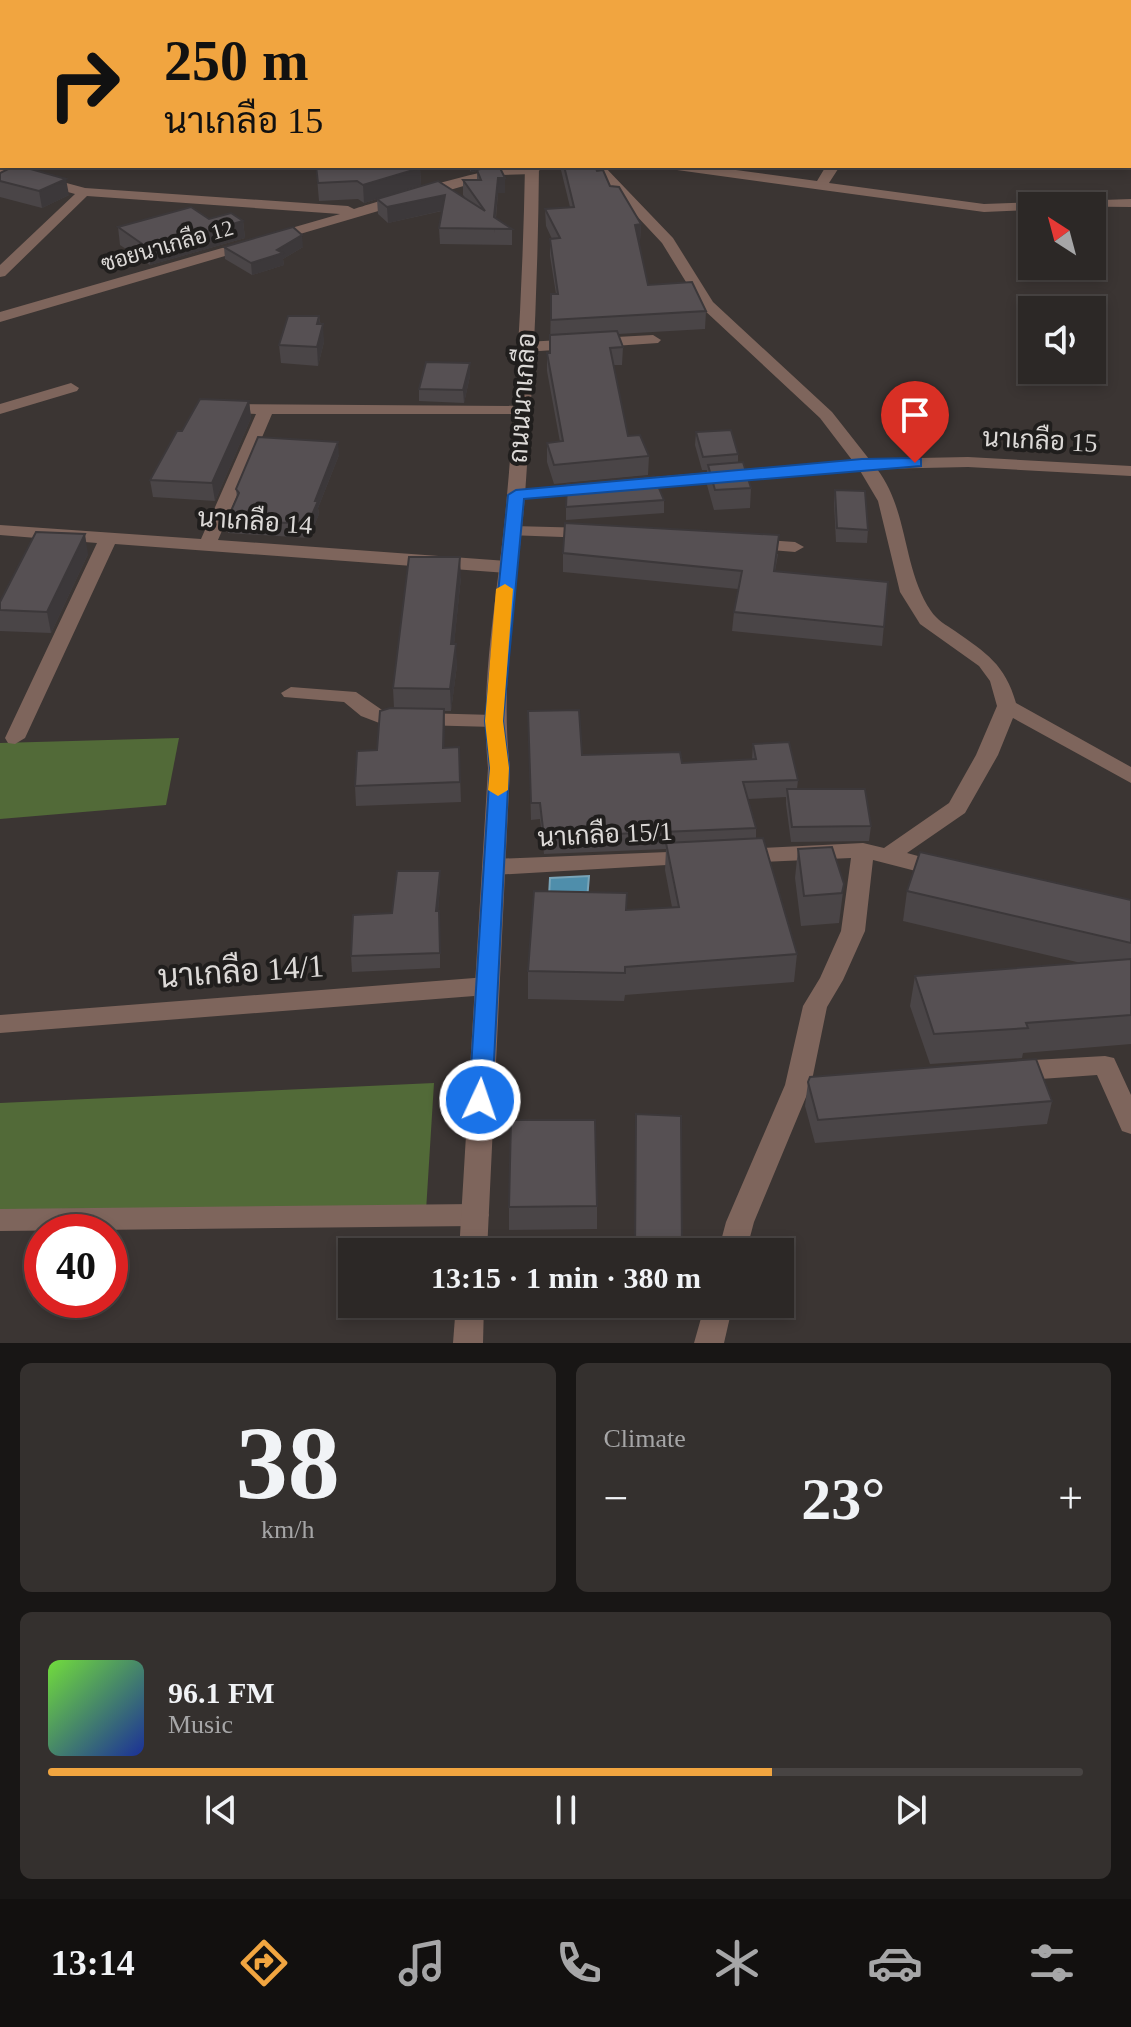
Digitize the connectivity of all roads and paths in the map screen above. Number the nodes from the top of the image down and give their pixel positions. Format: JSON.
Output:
{"nodes":[{"id":1,"x":532,"y":168,"type":"edge"},
{"id":2,"x":599,"y":168,"type":"edge"},
{"id":3,"x":832,"y":168,"type":"edge"},
{"id":4,"x":0,"y":169,"type":"edge"},
{"id":5,"x":726,"y":169,"type":"edge"},
{"id":6,"x":820,"y":186,"type":"junction"},
{"id":7,"x":84,"y":192,"type":"junction"},
{"id":8,"x":1131,"y":203,"type":"edge"},
{"id":9,"x":1106,"y":204,"type":"edge"},
{"id":10,"x":1018,"y":207,"type":"edge"},
{"id":11,"x":364,"y":211,"type":"junction"},
{"id":12,"x":0,"y":273,"type":"edge"},
{"id":13,"x":0,"y":317,"type":"edge"},
{"id":14,"x":653,"y":340,"type":"dead end"},
{"id":15,"x":525,"y":347,"type":"junction"},
{"id":16,"x":71,"y":388,"type":"dead end"},
{"id":17,"x":0,"y":409,"type":"edge"},
{"id":18,"x":216,"y":409,"type":"edge"},
{"id":19,"x":521,"y":409,"type":"junction"},
{"id":20,"x":265,"y":411,"type":"junction"},
{"id":21,"x":862,"y":464,"type":"junction"},
{"id":22,"x":1131,"y":471,"type":"edge"},
{"id":23,"x":516,"y":495,"type":"junction"},
{"id":24,"x":0,"y":530,"type":"edge"},
{"id":25,"x":513,"y":531,"type":"junction"},
{"id":26,"x":603,"y":534,"type":"edge"},
{"id":27,"x":108,"y":539,"type":"junction"},
{"id":28,"x":208,"y":543,"type":"junction"},
{"id":29,"x":736,"y":543,"type":"edge"},
{"id":30,"x":795,"y":547,"type":"dead end"},
{"id":31,"x":507,"y":567,"type":"junction"},
{"id":32,"x":291,"y":693,"type":"dead end"},
{"id":33,"x":1007,"y":706,"type":"junction"},
{"id":34,"x":494,"y":721,"type":"junction"},
{"id":35,"x":15,"y":738,"type":"dead end"},
{"id":36,"x":1131,"y":776,"type":"edge"},
{"id":37,"x":876,"y":853,"type":"junction"},
{"id":38,"x":493,"y":867,"type":"junction"},
{"id":39,"x":959,"y":874,"type":"edge"},
{"id":40,"x":487,"y":986,"type":"junction"},
{"id":41,"x":0,"y":1024,"type":"edge"},
{"id":42,"x":992,"y":1073,"type":"edge"},
{"id":43,"x":827,"y":1084,"type":"edge"},
{"id":44,"x":798,"y":1085,"type":"junction"},
{"id":45,"x":1131,"y":1124,"type":"edge"},
{"id":46,"x":475,"y":1215,"type":"junction"},
{"id":47,"x":0,"y":1220,"type":"edge"},
{"id":48,"x":474,"y":1238,"type":"edge"},
{"id":49,"x":736,"y":1238,"type":"edge"},
{"id":50,"x":469,"y":1318,"type":"edge"},
{"id":51,"x":715,"y":1318,"type":"edge"},
{"id":52,"x":468,"y":1343,"type":"edge"},
{"id":53,"x":709,"y":1343,"type":"edge"}],
"edges":[{"from":1,"to":11,"type":"street","name":"ซอยนาเกลือ 12"},
{"from":1,"to":15,"type":"street","name":"ถนนนาเกลือ"},
{"from":2,"to":21,"type":"street"},
{"from":3,"to":6,"type":"street"},
{"from":4,"to":7,"type":"street"},
{"from":5,"to":6,"type":"street"},
{"from":6,"to":10,"type":"street"},
{"from":7,"to":11,"type":"street"},
{"from":7,"to":12,"type":"street"},
{"from":8,"to":9,"type":"street"},
{"from":11,"to":13,"type":"street","name":"ซอยนาเกลือ 12"},
{"from":14,"to":15,"type":"street"},
{"from":15,"to":19,"type":"street","name":"ถนนนาเกลือ"},
{"from":16,"to":17,"type":"street"},
{"from":18,"to":20,"type":"street"},
{"from":19,"to":20,"type":"street"},
{"from":19,"to":23,"type":"street","name":"ถนนนาเกลือ"},
{"from":20,"to":28,"type":"street"},
{"from":21,"to":22,"type":"street","name":"นาเกลือ 15"},
{"from":21,"to":23,"type":"street","name":"นาเกลือ 15"},
{"from":21,"to":33,"type":"street"},
{"from":23,"to":25,"type":"street","name":"ถนนนาเกลือ"},
{"from":24,"to":27,"type":"street","name":"นาเกลือ 14"},
{"from":25,"to":26,"type":"street"},
{"from":25,"to":31,"type":"street","name":"ถนนนาเกลือ"},
{"from":27,"to":28,"type":"street","name":"นาเกลือ 14"},
{"from":27,"to":35,"type":"street"},
{"from":28,"to":31,"type":"street","name":"นาเกลือ 14"},
{"from":29,"to":30,"type":"street"},
{"from":31,"to":34,"type":"street","name":"ถนนนาเกลือ"},
{"from":32,"to":34,"type":"street"},
{"from":33,"to":36,"type":"street"},
{"from":33,"to":37,"type":"street"},
{"from":34,"to":38,"type":"street","name":"ถนนนาเกลือ"},
{"from":37,"to":38,"type":"street","name":"นาเกลือ 15/1"},
{"from":37,"to":39,"type":"street","name":"นาเกลือ 15/1"},
{"from":37,"to":44,"type":"street"},
{"from":38,"to":40,"type":"street","name":"ถนนนาเกลือ"},
{"from":40,"to":41,"type":"street","name":"นาเกลือ 14/1"},
{"from":40,"to":46,"type":"street","name":"ถนนนาเกลือ"},
{"from":42,"to":45,"type":"street"},
{"from":43,"to":44,"type":"street"},
{"from":44,"to":49,"type":"street"},
{"from":46,"to":47,"type":"street"},
{"from":46,"to":48,"type":"street","name":"ถนนนาเกลือ"},
{"from":50,"to":52,"type":"street"},
{"from":51,"to":53,"type":"street"}]}
